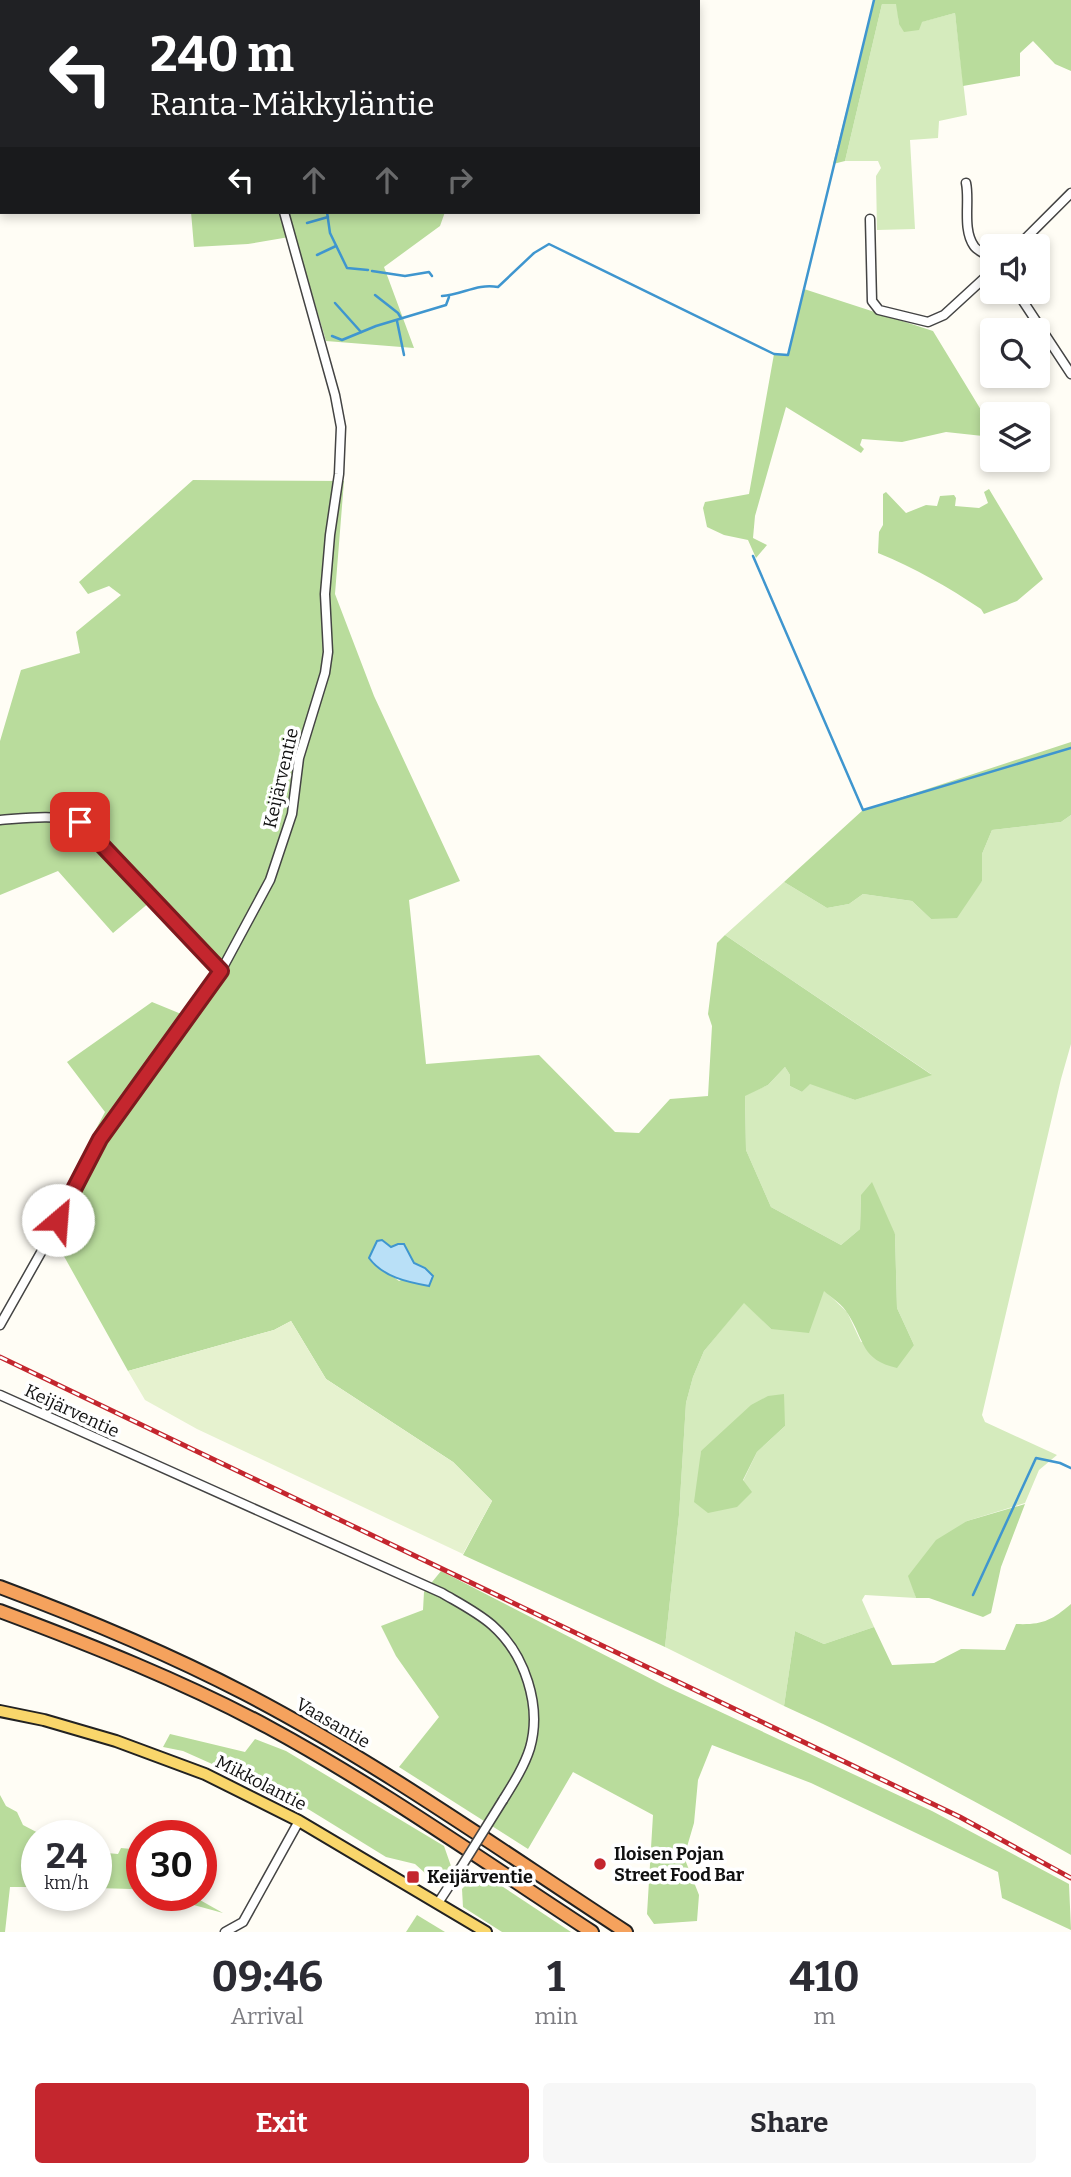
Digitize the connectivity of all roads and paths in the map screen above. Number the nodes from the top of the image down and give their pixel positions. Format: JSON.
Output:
{"nodes":[{"id":1,"x":966,"y":183,"type":"dead end"},
{"id":2,"x":1071,"y":193,"type":"edge"},
{"id":3,"x":285,"y":214,"type":"edge"},
{"id":4,"x":870,"y":219,"type":"dead end"},
{"id":5,"x":1030,"y":234,"type":"edge"},
{"id":6,"x":980,"y":251,"type":"edge"},
{"id":7,"x":980,"y":282,"type":"edge"},
{"id":8,"x":1025,"y":304,"type":"edge"},
{"id":9,"x":1071,"y":374,"type":"edge"},
{"id":10,"x":0,"y":820,"type":"edge"},
{"id":11,"x":221,"y":971,"type":"junction"},
{"id":12,"x":1,"y":1323,"type":"edge"},
{"id":13,"x":0,"y":1395,"type":"edge"},
{"id":14,"x":0,"y":1587,"type":"edge"},
{"id":15,"x":0,"y":1611,"type":"edge"},
{"id":16,"x":0,"y":1711,"type":"edge"},
{"id":17,"x":299,"y":1821,"type":"junction"},
{"id":18,"x":438,"y":1903,"type":"junction"},
{"id":19,"x":225,"y":1932,"type":"edge"},
{"id":20,"x":486,"y":1932,"type":"edge"},
{"id":21,"x":592,"y":1932,"type":"edge"},
{"id":22,"x":626,"y":1932,"type":"edge"}],
"edges":[{"from":1,"to":6,"type":"street"},
{"from":2,"to":5,"type":"street"},
{"from":3,"to":11,"type":"street","name":"Keijärventie"},
{"from":4,"to":7,"type":"street"},
{"from":8,"to":9,"type":"street"},
{"from":10,"to":11,"type":"street"},
{"from":11,"to":12,"type":"street","name":"Keijärventie"},
{"from":13,"to":18,"type":"street","name":"Keijärventie","bridge":true},
{"from":14,"to":22,"type":"highway","name":"Vaasantie"},
{"from":15,"to":21,"type":"highway","name":"Vaasantie"},
{"from":16,"to":17,"type":"main road","name":"Mikkolantie"},
{"from":17,"to":18,"type":"main road","name":"Mikkolantie"},
{"from":17,"to":19,"type":"street"},
{"from":18,"to":20,"type":"main road","name":"Mikkolantie"}]}
